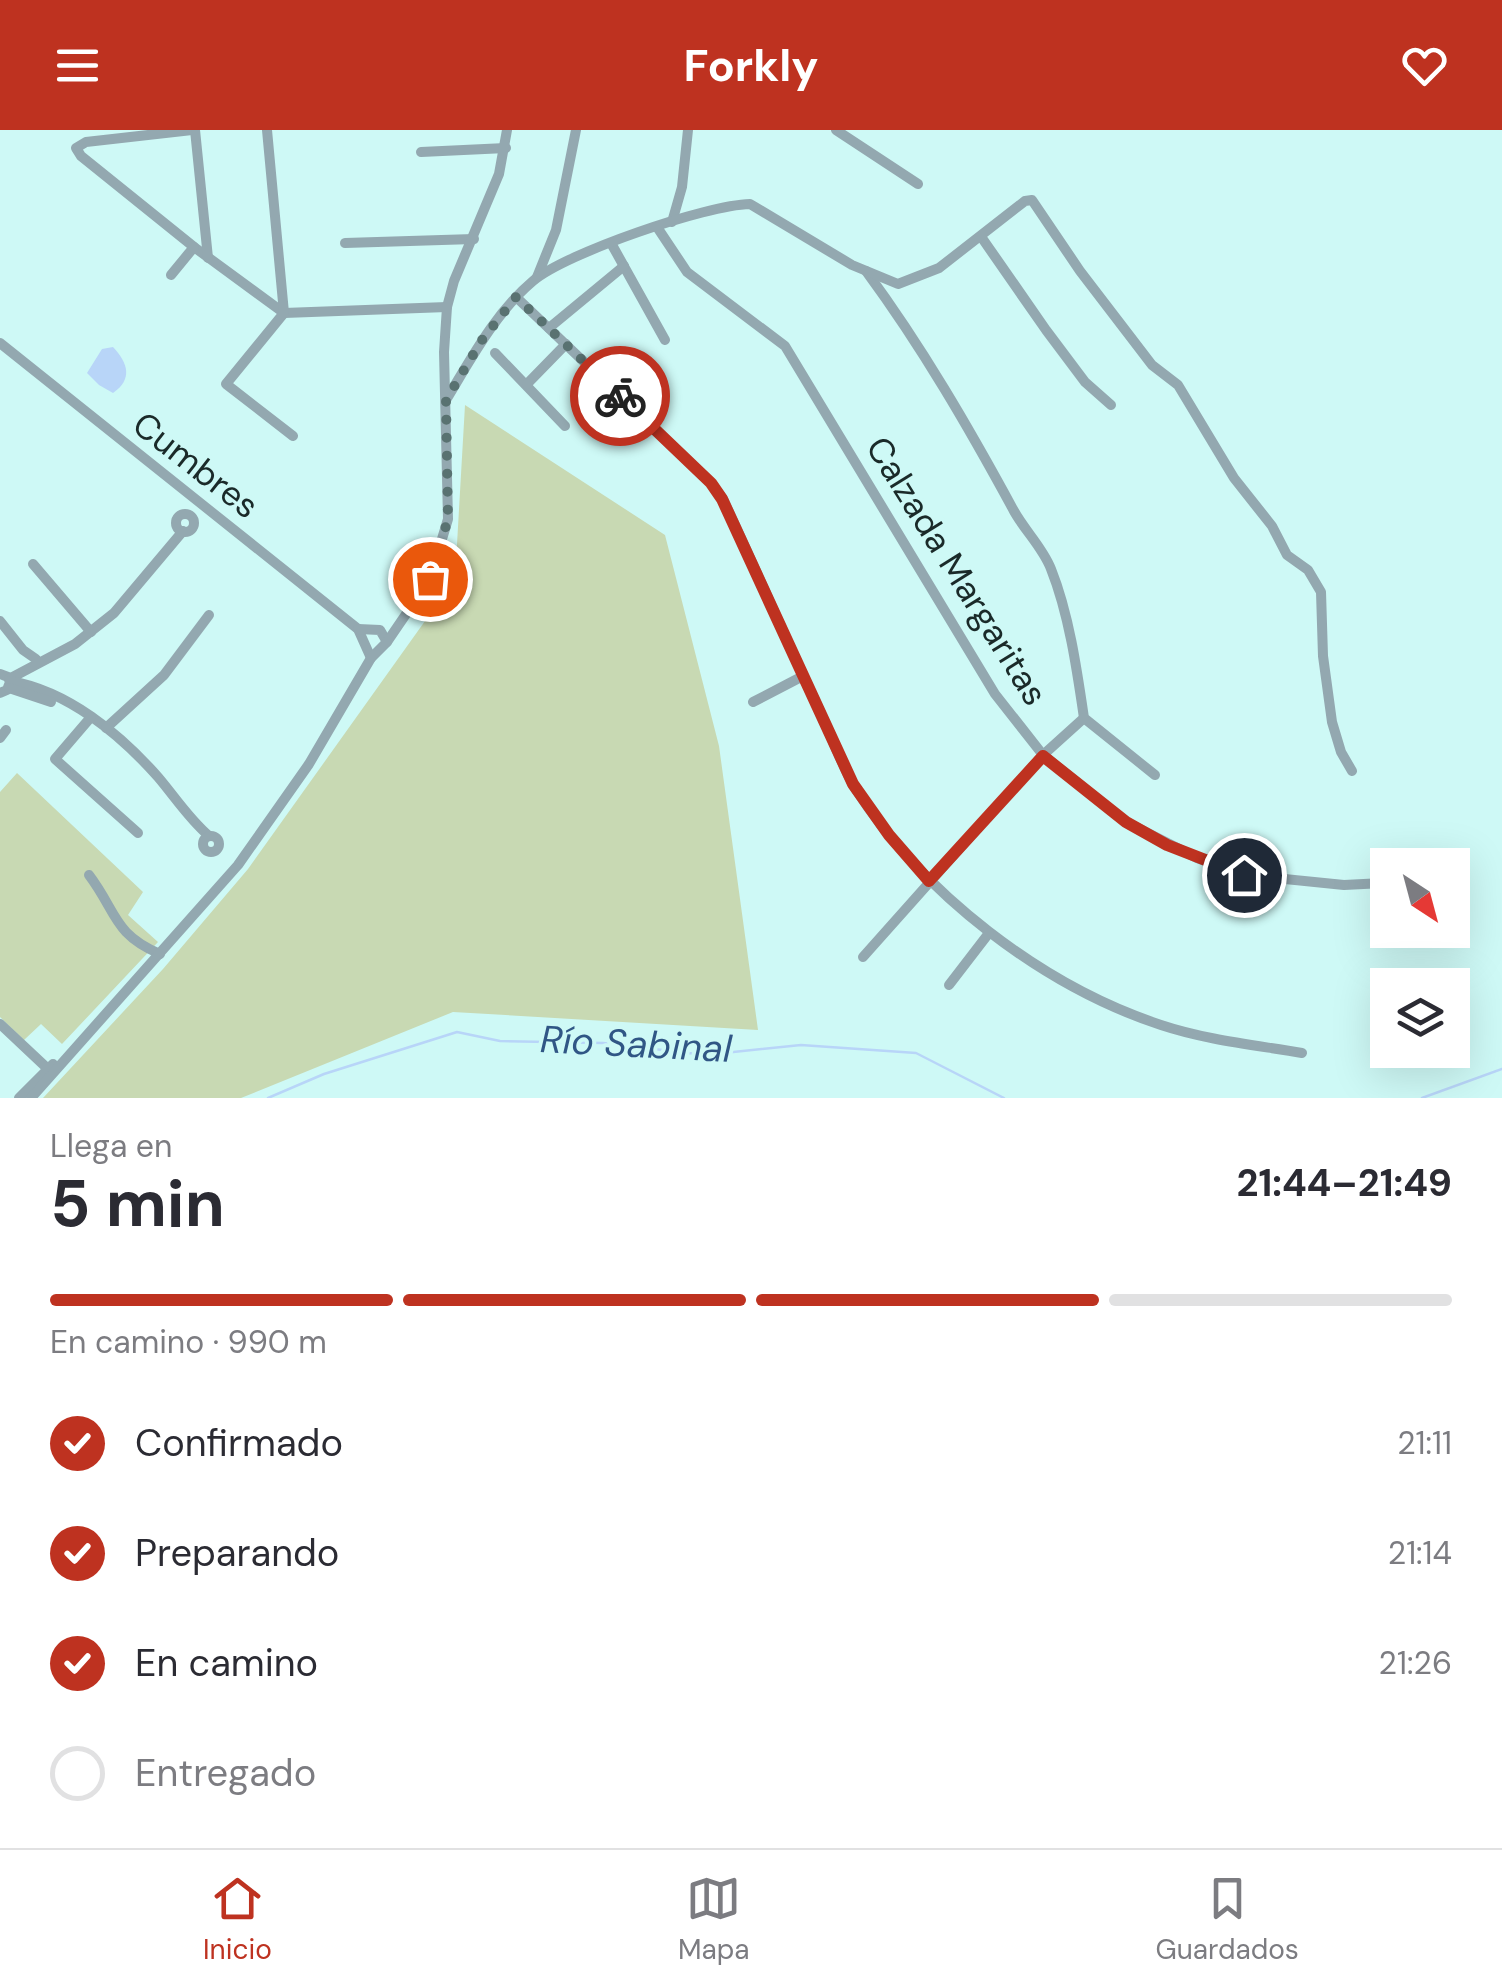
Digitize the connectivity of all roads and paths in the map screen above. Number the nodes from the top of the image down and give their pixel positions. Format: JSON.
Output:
{"nodes":[{"id":1,"x":193,"y":130,"type":"edge"},
{"id":2,"x":268,"y":130,"type":"edge"},
{"id":3,"x":508,"y":130,"type":"edge"},
{"id":4,"x":576,"y":130,"type":"edge"},
{"id":5,"x":688,"y":130,"type":"edge"},
{"id":6,"x":836,"y":130,"type":"edge"},
{"id":7,"x":506,"y":148,"type":"junction"},
{"id":8,"x":421,"y":152,"type":"dead end"},
{"id":9,"x":918,"y":184,"type":"dead end"},
{"id":10,"x":672,"y":222,"type":"junction"},
{"id":11,"x":657,"y":227,"type":"junction"},
{"id":12,"x":982,"y":238,"type":"junction"},
{"id":13,"x":474,"y":239,"type":"junction"},
{"id":14,"x":345,"y":243,"type":"dead end"},
{"id":15,"x":611,"y":243,"type":"junction"},
{"id":16,"x":194,"y":247,"type":"junction"},
{"id":17,"x":208,"y":258,"type":"junction"},
{"id":18,"x":624,"y":266,"type":"junction"},
{"id":19,"x":866,"y":270,"type":"junction"},
{"id":20,"x":171,"y":275,"type":"dead end"},
{"id":21,"x":536,"y":278,"type":"junction"},
{"id":22,"x":516,"y":297,"type":"junction"},
{"id":23,"x":447,"y":307,"type":"junction"},
{"id":24,"x":284,"y":313,"type":"junction"},
{"id":25,"x":548,"y":328,"type":"junction"},
{"id":26,"x":665,"y":340,"type":"dead end"},
{"id":27,"x":0,"y":343,"type":"edge"},
{"id":28,"x":566,"y":344,"type":"junction"},
{"id":29,"x":495,"y":353,"type":"dead end"},
{"id":30,"x":527,"y":384,"type":"junction"},
{"id":31,"x":446,"y":400,"type":"junction"},
{"id":32,"x":1111,"y":405,"type":"dead end"},
{"id":33,"x":566,"y":426,"type":"dead end"},
{"id":34,"x":293,"y":436,"type":"dead end"},
{"id":35,"x":202,"y":507,"type":"junction"},
{"id":36,"x":33,"y":564,"type":"dead end"},
{"id":37,"x":209,"y":615,"type":"dead end"},
{"id":38,"x":0,"y":621,"type":"edge"},
{"id":39,"x":358,"y":629,"type":"junction"},
{"id":40,"x":90,"y":630,"type":"junction"},
{"id":41,"x":386,"y":642,"type":"junction"},
{"id":42,"x":24,"y":650,"type":"junction"},
{"id":43,"x":370,"y":658,"type":"junction"},
{"id":44,"x":36,"y":659,"type":"junction"},
{"id":45,"x":22,"y":666,"type":"junction"},
{"id":46,"x":804,"y":676,"type":"junction"},
{"id":47,"x":6,"y":682,"type":"edge"},
{"id":48,"x":754,"y":702,"type":"dead end"},
{"id":49,"x":1084,"y":718,"type":"junction"},
{"id":50,"x":89,"y":719,"type":"junction"},
{"id":51,"x":106,"y":728,"type":"junction"},
{"id":52,"x":1043,"y":756,"type":"junction"},
{"id":53,"x":1352,"y":771,"type":"dead end"},
{"id":54,"x":1155,"y":775,"type":"dead end"},
{"id":55,"x":138,"y":833,"type":"dead end"},
{"id":56,"x":206,"y":839,"type":"junction"},
{"id":57,"x":236,"y":867,"type":"junction"},
{"id":58,"x":89,"y":875,"type":"dead end"},
{"id":59,"x":929,"y":881,"type":"junction"},
{"id":60,"x":1370,"y":883,"type":"edge"},
{"id":61,"x":988,"y":932,"type":"junction"},
{"id":62,"x":160,"y":954,"type":"junction"},
{"id":63,"x":863,"y":957,"type":"dead end"},
{"id":64,"x":949,"y":985,"type":"dead end"},
{"id":65,"x":104,"y":1017,"type":"junction"},
{"id":66,"x":0,"y":1024,"type":"edge"},
{"id":67,"x":1302,"y":1053,"type":"dead end"},
{"id":68,"x":48,"y":1069,"type":"junction"},
{"id":69,"x":19,"y":1098,"type":"edge"},
{"id":70,"x":31,"y":1098,"type":"edge"}],
"edges":[{"from":1,"to":16,"type":"street"},
{"from":1,"to":17,"type":"street"},
{"from":2,"to":24,"type":"street"},
{"from":3,"to":7,"type":"street"},
{"from":4,"to":21,"type":"street"},
{"from":5,"to":10,"type":"street"},
{"from":6,"to":9,"type":"street"},
{"from":7,"to":8,"type":"street"},
{"from":7,"to":13,"type":"street"},
{"from":10,"to":11,"type":"street"},
{"from":10,"to":19,"type":"street"},
{"from":11,"to":15,"type":"street"},
{"from":11,"to":52,"type":"street","name":"Calzada Margaritas"},
{"from":12,"to":19,"type":"street"},
{"from":12,"to":32,"type":"street"},
{"from":12,"to":53,"type":"street"},
{"from":13,"to":14,"type":"street"},
{"from":13,"to":23,"type":"street"},
{"from":15,"to":18,"type":"street"},
{"from":15,"to":21,"type":"street"},
{"from":16,"to":17,"type":"street"},
{"from":16,"to":20,"type":"street"},
{"from":17,"to":24,"type":"street"},
{"from":18,"to":25,"type":"street"},
{"from":18,"to":26,"type":"street"},
{"from":19,"to":49,"type":"street"},
{"from":21,"to":22,"type":"street"},
{"from":22,"to":25,"type":"street"},
{"from":22,"to":31,"type":"street"},
{"from":23,"to":24,"type":"street"},
{"from":23,"to":31,"type":"street"},
{"from":24,"to":34,"type":"street"},
{"from":25,"to":28,"type":"street"},
{"from":27,"to":35,"type":"street","name":"Cumbres"},
{"from":28,"to":30,"type":"street"},
{"from":28,"to":46,"type":"street"},
{"from":29,"to":30,"type":"street"},
{"from":30,"to":33,"type":"street"},
{"from":31,"to":41,"type":"street"},
{"from":35,"to":39,"type":"street","name":"Cumbres"},
{"from":35,"to":40,"type":"street"},
{"from":36,"to":40,"type":"street"},
{"from":37,"to":51,"type":"street"},
{"from":38,"to":42,"type":"street"},
{"from":39,"to":41,"type":"street","name":"Cumbres"},
{"from":39,"to":43,"type":"street","name":"Cumbres"},
{"from":40,"to":44,"type":"street"},
{"from":40,"to":47,"type":"street"},
{"from":41,"to":43,"type":"street"},
{"from":42,"to":44,"type":"street"},
{"from":42,"to":45,"type":"street"},
{"from":43,"to":57,"type":"street"},
{"from":44,"to":45,"type":"street"},
{"from":45,"to":47,"type":"street"},
{"from":46,"to":48,"type":"street"},
{"from":46,"to":59,"type":"street"},
{"from":47,"to":50,"type":"street"},
{"from":49,"to":52,"type":"street"},
{"from":49,"to":54,"type":"street"},
{"from":50,"to":51,"type":"street"},
{"from":50,"to":55,"type":"street"},
{"from":50,"to":56,"type":"street"},
{"from":51,"to":56,"type":"street"},
{"from":52,"to":59,"type":"street"},
{"from":52,"to":60,"type":"street","name":"Calzada Margaritas"},
{"from":56,"to":57,"type":"street"},
{"from":57,"to":62,"type":"street"},
{"from":58,"to":62,"type":"street"},
{"from":59,"to":61,"type":"street"},
{"from":59,"to":63,"type":"street"},
{"from":61,"to":64,"type":"street"},
{"from":61,"to":67,"type":"street"},
{"from":62,"to":65,"type":"street"},
{"from":65,"to":68,"type":"street"},
{"from":65,"to":70,"type":"street"},
{"from":66,"to":68,"type":"street"},
{"from":68,"to":69,"type":"street"}]}
